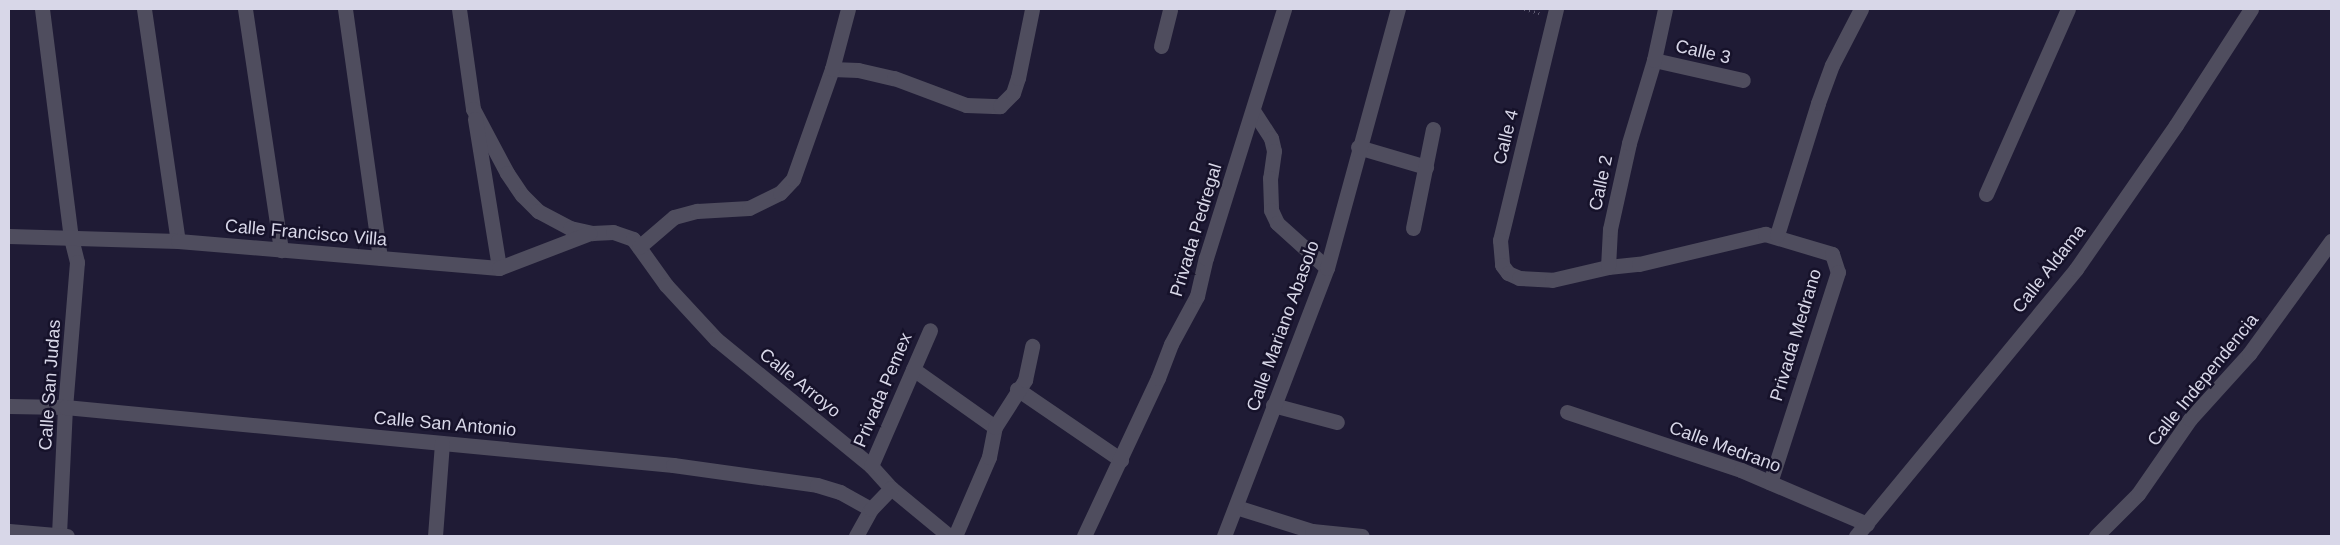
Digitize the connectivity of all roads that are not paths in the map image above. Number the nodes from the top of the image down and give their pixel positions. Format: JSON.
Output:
{"nodes":[{"id":1,"x":42,"y":9,"type":"edge"},
{"id":2,"x":144,"y":9,"type":"edge"},
{"id":3,"x":245,"y":9,"type":"edge"},
{"id":4,"x":345,"y":9,"type":"edge"},
{"id":5,"x":460,"y":9,"type":"edge"},
{"id":6,"x":848,"y":9,"type":"edge"},
{"id":7,"x":1032,"y":9,"type":"edge"},
{"id":8,"x":1170,"y":9,"type":"edge"},
{"id":9,"x":1284,"y":9,"type":"edge"},
{"id":10,"x":1398,"y":9,"type":"edge"},
{"id":11,"x":1556,"y":9,"type":"edge"},
{"id":12,"x":1665,"y":9,"type":"edge"},
{"id":13,"x":1861,"y":9,"type":"edge"},
{"id":14,"x":2068,"y":9,"type":"edge"},
{"id":15,"x":2251,"y":9,"type":"edge"},
{"id":16,"x":1161,"y":46,"type":"dead end"},
{"id":17,"x":1654,"y":60,"type":"junction"},
{"id":18,"x":832,"y":69,"type":"junction"},
{"id":19,"x":1743,"y":80,"type":"dead end"},
{"id":20,"x":473,"y":109,"type":"junction"},
{"id":21,"x":1254,"y":112,"type":"junction"},
{"id":22,"x":1433,"y":129,"type":"dead end"},
{"id":23,"x":1358,"y":146,"type":"junction"},
{"id":24,"x":1426,"y":167,"type":"junction"},
{"id":25,"x":1986,"y":194,"type":"dead end"},
{"id":26,"x":1413,"y":228,"type":"dead end"},
{"id":27,"x":592,"y":233,"type":"junction"},
{"id":28,"x":1777,"y":235,"type":"junction"},
{"id":29,"x":9,"y":236,"type":"edge"},
{"id":30,"x":70,"y":238,"type":"junction"},
{"id":31,"x":178,"y":241,"type":"junction"},
{"id":32,"x":2331,"y":241,"type":"edge"},
{"id":33,"x":640,"y":247,"type":"junction"},
{"id":34,"x":280,"y":250,"type":"junction"},
{"id":35,"x":380,"y":258,"type":"junction"},
{"id":36,"x":1608,"y":267,"type":"junction"},
{"id":37,"x":499,"y":268,"type":"junction"},
{"id":38,"x":1326,"y":268,"type":"junction"},
{"id":39,"x":930,"y":330,"type":"dead end"},
{"id":40,"x":1032,"y":346,"type":"dead end"},
{"id":41,"x":913,"y":369,"type":"junction"},
{"id":42,"x":1017,"y":389,"type":"junction"},
{"id":43,"x":1274,"y":405,"type":"junction"},
{"id":44,"x":9,"y":406,"type":"edge"},
{"id":45,"x":65,"y":407,"type":"junction"},
{"id":46,"x":1567,"y":412,"type":"dead end"},
{"id":47,"x":1337,"y":422,"type":"dead end"},
{"id":48,"x":995,"y":427,"type":"junction"},
{"id":49,"x":442,"y":443,"type":"junction"},
{"id":50,"x":1120,"y":460,"type":"junction"},
{"id":51,"x":871,"y":466,"type":"junction"},
{"id":52,"x":1770,"y":482,"type":"junction"},
{"id":53,"x":891,"y":488,"type":"junction"},
{"id":54,"x":1236,"y":507,"type":"junction"},
{"id":55,"x":871,"y":509,"type":"junction"},
{"id":56,"x":1867,"y":524,"type":"junction"},
{"id":57,"x":9,"y":531,"type":"edge"},
{"id":58,"x":62,"y":536,"type":"edge"},
{"id":59,"x":435,"y":536,"type":"edge"},
{"id":60,"x":856,"y":536,"type":"edge"},
{"id":61,"x":950,"y":536,"type":"edge"},
{"id":62,"x":955,"y":536,"type":"edge"},
{"id":63,"x":1084,"y":536,"type":"edge"},
{"id":64,"x":1224,"y":536,"type":"edge"},
{"id":65,"x":1362,"y":536,"type":"edge"},
{"id":66,"x":1856,"y":536,"type":"edge"},
{"id":67,"x":2096,"y":536,"type":"edge"}],
"edges":[{"from":1,"to":30,"type":"street","name":"Calle San Judas"},
{"from":2,"to":31,"type":"street"},
{"from":3,"to":34,"type":"street"},
{"from":4,"to":35,"type":"street"},
{"from":5,"to":20,"type":"street"},
{"from":6,"to":18,"type":"street"},
{"from":7,"to":18,"type":"street"},
{"from":8,"to":16,"type":"street"},
{"from":9,"to":21,"type":"street","name":"Privada Pedregal"},
{"from":10,"to":23,"type":"street","name":"Calle Mariano Abasolo"},
{"from":11,"to":36,"type":"street","name":"Calle 4"},
{"from":12,"to":17,"type":"street","name":"Calle 2"},
{"from":13,"to":28,"type":"street"},
{"from":14,"to":25,"type":"street"},
{"from":15,"to":56,"type":"street","name":"Calle Aldama"},
{"from":17,"to":19,"type":"street","name":"Calle 3"},
{"from":17,"to":36,"type":"street","name":"Calle 2"},
{"from":18,"to":33,"type":"street"},
{"from":20,"to":27,"type":"street"},
{"from":20,"to":37,"type":"street"},
{"from":21,"to":38,"type":"street"},
{"from":21,"to":50,"type":"street","name":"Privada Pedregal"},
{"from":22,"to":24,"type":"street"},
{"from":23,"to":24,"type":"street"},
{"from":23,"to":38,"type":"street","name":"Calle Mariano Abasolo"},
{"from":24,"to":26,"type":"street"},
{"from":27,"to":33,"type":"street"},
{"from":27,"to":37,"type":"street","name":"Calle Francisco Villa"},
{"from":28,"to":36,"type":"street"},
{"from":28,"to":52,"type":"street","name":"Privada Medrano"},
{"from":29,"to":30,"type":"street","name":"Calle Francisco Villa"},
{"from":30,"to":31,"type":"street","name":"Calle Francisco Villa"},
{"from":30,"to":45,"type":"street","name":"Calle San Judas"},
{"from":31,"to":34,"type":"street","name":"Calle Francisco Villa"},
{"from":32,"to":67,"type":"street","name":"Calle Independencia"},
{"from":33,"to":51,"type":"street","name":"Calle Arroyo"},
{"from":34,"to":35,"type":"street","name":"Calle Francisco Villa"},
{"from":35,"to":37,"type":"street","name":"Calle Francisco Villa"},
{"from":38,"to":43,"type":"street","name":"Calle Mariano Abasolo"},
{"from":39,"to":41,"type":"street","name":"Privada Pemex"},
{"from":40,"to":42,"type":"street"},
{"from":41,"to":48,"type":"street"},
{"from":41,"to":51,"type":"street","name":"Privada Pemex"},
{"from":42,"to":48,"type":"street"},
{"from":42,"to":50,"type":"street"},
{"from":43,"to":47,"type":"street"},
{"from":43,"to":54,"type":"street","name":"Calle Mariano Abasolo"},
{"from":44,"to":45,"type":"street","name":"Calle San Antonio"},
{"from":45,"to":49,"type":"street","name":"Calle San Antonio"},
{"from":45,"to":58,"type":"street","name":"Calle San Judas"},
{"from":46,"to":52,"type":"street","name":"Calle Medrano"},
{"from":48,"to":62,"type":"street"},
{"from":49,"to":55,"type":"street","name":"Calle San Antonio"},
{"from":49,"to":59,"type":"street"},
{"from":50,"to":63,"type":"street","name":"Privada Pedregal"},
{"from":51,"to":53,"type":"street","name":"Calle Arroyo"},
{"from":52,"to":56,"type":"street","name":"Calle Medrano"},
{"from":53,"to":55,"type":"street"},
{"from":53,"to":61,"type":"street","name":"Calle Arroyo"},
{"from":54,"to":64,"type":"street","name":"Calle Mariano Abasolo"},
{"from":54,"to":65,"type":"street"},
{"from":55,"to":60,"type":"street"},
{"from":56,"to":66,"type":"street","name":"Calle Aldama"},
{"from":57,"to":58,"type":"street"}]}
